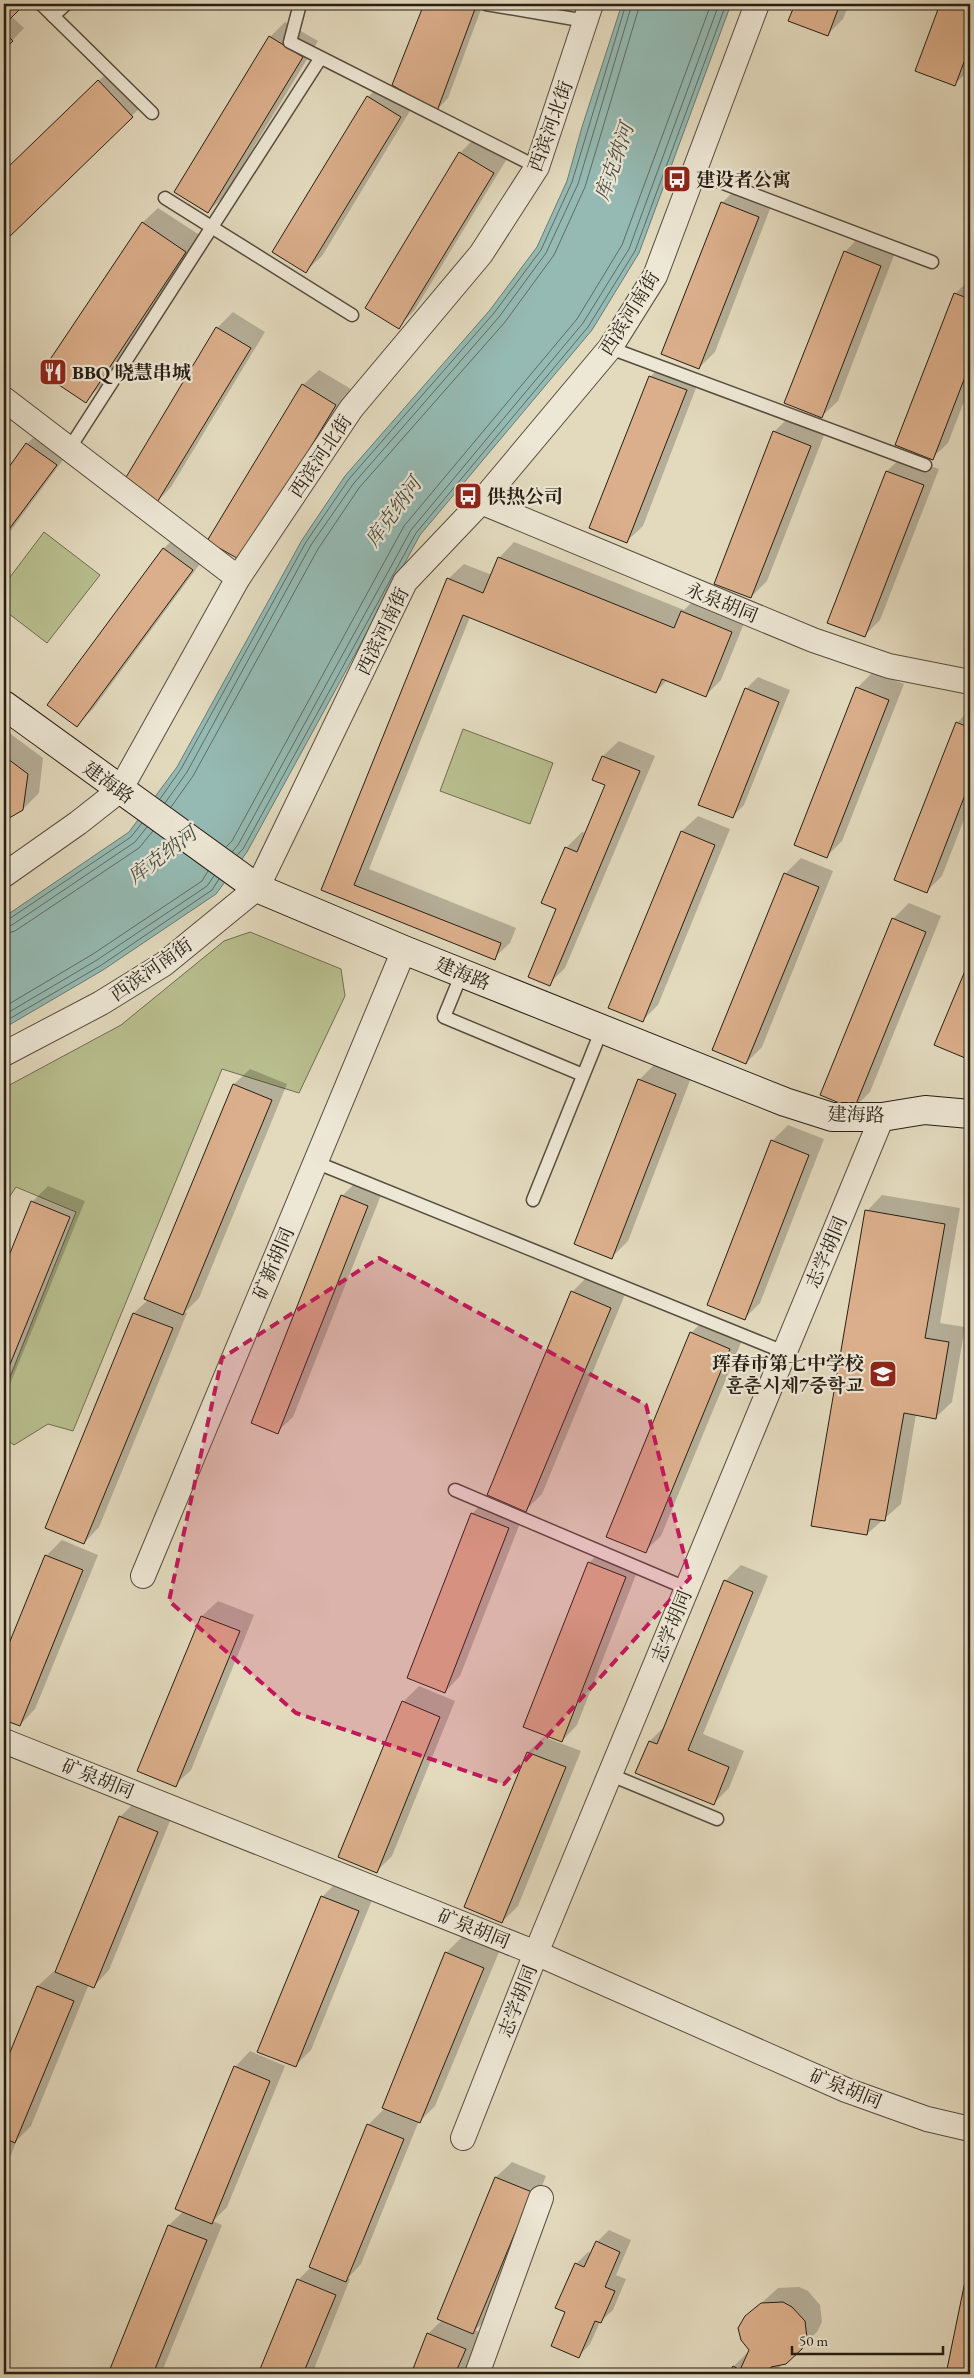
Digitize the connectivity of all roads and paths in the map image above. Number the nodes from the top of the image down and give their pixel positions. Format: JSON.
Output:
{"nodes":[{"id":1,"x":41,"y":4,"type":"edge"},
{"id":2,"x":66,"y":4,"type":"edge"},
{"id":3,"x":300,"y":4,"type":"edge"},
{"id":4,"x":486,"y":4,"type":"edge"},
{"id":5,"x":756,"y":4,"type":"edge"},
{"id":6,"x":589,"y":12,"type":"edge"},
{"id":7,"x":53,"y":16,"type":"junction"},
{"id":8,"x":320,"y":59,"type":"junction"},
{"id":9,"x":152,"y":113,"type":"dead end"},
{"id":10,"x":537,"y":167,"type":"junction"},
{"id":11,"x":694,"y":172,"type":"junction"},
{"id":12,"x":165,"y":198,"type":"dead end"},
{"id":13,"x":213,"y":228,"type":"junction"},
{"id":14,"x":932,"y":262,"type":"dead end"},
{"id":15,"x":352,"y":314,"type":"dead end"},
{"id":16,"x":610,"y":348,"type":"junction"},
{"id":17,"x":4,"y":399,"type":"edge"},
{"id":18,"x":69,"y":449,"type":"junction"},
{"id":19,"x":925,"y":465,"type":"dead end"},
{"id":20,"x":480,"y":502,"type":"junction"},
{"id":21,"x":238,"y":578,"type":"junction"},
{"id":22,"x":970,"y":682,"type":"edge"},
{"id":23,"x":4,"y":705,"type":"edge"},
{"id":24,"x":127,"y":795,"type":"junction"},
{"id":25,"x":4,"y":875,"type":"edge"},
{"id":26,"x":257,"y":888,"type":"junction"},
{"id":27,"x":404,"y":950,"type":"junction"},
{"id":28,"x":462,"y":973,"type":"junction"},
{"id":29,"x":602,"y":1029,"type":"junction"},
{"id":30,"x":4,"y":1054,"type":"edge"},
{"id":31,"x":583,"y":1075,"type":"junction"},
{"id":32,"x":970,"y":1114,"type":"edge"},
{"id":33,"x":882,"y":1117,"type":"junction"},
{"id":34,"x":315,"y":1162,"type":"junction"},
{"id":35,"x":532,"y":1200,"type":"dead end"},
{"id":36,"x":784,"y":1352,"type":"junction"},
{"id":37,"x":455,"y":1490,"type":"dead end"},
{"id":38,"x":143,"y":1576,"type":"dead end"},
{"id":39,"x":686,"y":1588,"type":"junction"},
{"id":40,"x":4,"y":1741,"type":"edge"},
{"id":41,"x":611,"y":1775,"type":"junction"},
{"id":42,"x":717,"y":1819,"type":"dead end"},
{"id":43,"x":536,"y":1953,"type":"junction"},
{"id":44,"x":970,"y":2129,"type":"edge"},
{"id":45,"x":463,"y":2138,"type":"dead end"},
{"id":46,"x":541,"y":2198,"type":"dead end"},
{"id":47,"x":477,"y":2374,"type":"edge"}],
"edges":[{"from":1,"to":7,"type":"lane"},
{"from":2,"to":7,"type":"lane"},
{"from":3,"to":8,"type":"lane"},
{"from":4,"to":6,"type":"lane"},
{"from":5,"to":11,"type":"street","name":"西滨河南街"},
{"from":6,"to":10,"type":"street","name":"西滨河北街"},
{"from":7,"to":9,"type":"lane"},
{"from":8,"to":10,"type":"lane"},
{"from":8,"to":13,"type":"lane"},
{"from":10,"to":21,"type":"street","name":"西滨河北街"},
{"from":11,"to":14,"type":"lane"},
{"from":11,"to":16,"type":"street","name":"西滨河南街"},
{"from":12,"to":13,"type":"lane"},
{"from":13,"to":15,"type":"lane"},
{"from":13,"to":18,"type":"lane"},
{"from":16,"to":19,"type":"lane"},
{"from":16,"to":20,"type":"street","name":"西滨河南街"},
{"from":17,"to":18,"type":"street"},
{"from":18,"to":21,"type":"street"},
{"from":20,"to":22,"type":"street","name":"永泉胡同"},
{"from":20,"to":26,"type":"street","name":"西滨河南街"},
{"from":21,"to":24,"type":"street","name":"西滨河北街"},
{"from":23,"to":24,"type":"street","name":"建海路"},
{"from":24,"to":25,"type":"street","name":"西滨河北街"},
{"from":24,"to":26,"type":"street","name":"建海路"},
{"from":26,"to":27,"type":"street","name":"建海路"},
{"from":26,"to":30,"type":"street","name":"西滨河南街"},
{"from":27,"to":28,"type":"street","name":"建海路"},
{"from":27,"to":34,"type":"street","name":"矿新胡同"},
{"from":28,"to":29,"type":"street","name":"建海路"},
{"from":28,"to":31,"type":"lane"},
{"from":29,"to":31,"type":"lane"},
{"from":29,"to":33,"type":"street","name":"建海路"},
{"from":31,"to":35,"type":"lane"},
{"from":32,"to":33,"type":"street","name":"建海路"},
{"from":33,"to":36,"type":"street","name":"志学胡同"},
{"from":34,"to":36,"type":"lane"},
{"from":34,"to":38,"type":"street","name":"矿新胡同"},
{"from":36,"to":39,"type":"street","name":"志学胡同"},
{"from":37,"to":39,"type":"lane"},
{"from":39,"to":41,"type":"street","name":"志学胡同"},
{"from":40,"to":43,"type":"street","name":"矿泉胡同"},
{"from":41,"to":42,"type":"lane"},
{"from":41,"to":43,"type":"street","name":"志学胡同"},
{"from":43,"to":44,"type":"street","name":"矿泉胡同"},
{"from":43,"to":45,"type":"street","name":"志学胡同"},
{"from":46,"to":47,"type":"street"}]}
